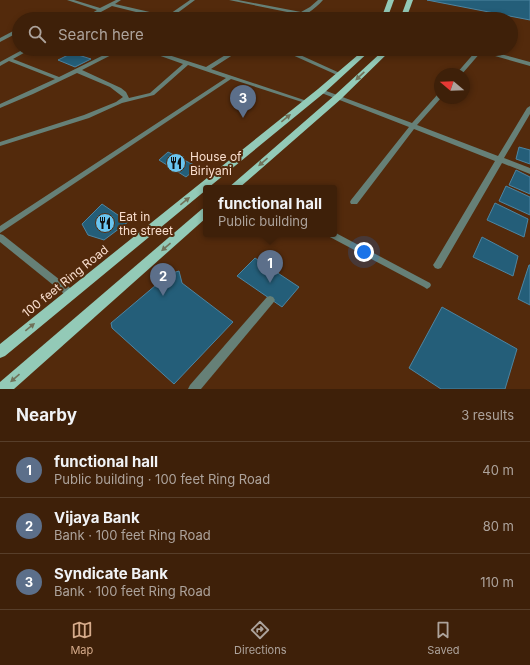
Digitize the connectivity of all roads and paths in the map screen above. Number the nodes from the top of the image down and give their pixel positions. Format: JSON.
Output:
{"nodes":[{"id":1,"x":69,"y":0,"type":"edge"},
{"id":2,"x":119,"y":0,"type":"edge"},
{"id":3,"x":193,"y":0,"type":"edge"},
{"id":4,"x":231,"y":0,"type":"edge"},
{"id":5,"x":322,"y":0,"type":"edge"},
{"id":6,"x":391,"y":0,"type":"edge"},
{"id":7,"x":410,"y":0,"type":"edge"},
{"id":8,"x":76,"y":1,"type":"edge"},
{"id":9,"x":110,"y":4,"type":"junction"},
{"id":10,"x":100,"y":10,"type":"junction"},
{"id":11,"x":96,"y":12,"type":"edge"},
{"id":12,"x":142,"y":12,"type":"edge"},
{"id":13,"x":175,"y":12,"type":"edge"},
{"id":14,"x":292,"y":12,"type":"edge"},
{"id":15,"x":305,"y":12,"type":"edge"},
{"id":16,"x":387,"y":12,"type":"edge"},
{"id":17,"x":406,"y":12,"type":"edge"},
{"id":18,"x":12,"y":34,"type":"edge"},
{"id":19,"x":0,"y":40,"type":"edge"},
{"id":20,"x":15,"y":56,"type":"edge"},
{"id":21,"x":105,"y":56,"type":"edge"},
{"id":22,"x":166,"y":56,"type":"edge"},
{"id":23,"x":228,"y":56,"type":"edge"},
{"id":24,"x":298,"y":56,"type":"edge"},
{"id":25,"x":361,"y":56,"type":"edge"},
{"id":26,"x":382,"y":56,"type":"edge"},
{"id":27,"x":473,"y":56,"type":"edge"},
{"id":28,"x":500,"y":56,"type":"edge"},
{"id":29,"x":8,"y":60,"type":"junction"},
{"id":30,"x":187,"y":63,"type":"junction"},
{"id":31,"x":0,"y":64,"type":"edge"},
{"id":32,"x":530,"y":64,"type":"edge"},
{"id":33,"x":464,"y":68,"type":"edge"},
{"id":34,"x":207,"y":69,"type":"junction"},
{"id":35,"x":76,"y":70,"type":"junction"},
{"id":36,"x":339,"y":74,"type":"junction"},
{"id":37,"x":231,"y":77,"type":"junction"},
{"id":38,"x":60,"y":79,"type":"junction"},
{"id":39,"x":321,"y":91,"type":"junction"},
{"id":40,"x":338,"y":97,"type":"junction"},
{"id":41,"x":123,"y":101,"type":"junction"},
{"id":42,"x":307,"y":102,"type":"junction"},
{"id":43,"x":434,"y":102,"type":"edge"},
{"id":44,"x":0,"y":106,"type":"edge"},
{"id":45,"x":530,"y":108,"type":"edge"},
{"id":46,"x":413,"y":126,"type":"junction"},
{"id":47,"x":0,"y":144,"type":"edge"},
{"id":48,"x":500,"y":160,"type":"junction"},
{"id":49,"x":530,"y":171,"type":"edge"},
{"id":50,"x":205,"y":185,"type":"edge"},
{"id":51,"x":240,"y":185,"type":"edge"},
{"id":52,"x":203,"y":187,"type":"edge"},
{"id":53,"x":354,"y":202,"type":"dead end"},
{"id":54,"x":203,"y":215,"type":"edge"},
{"id":55,"x":0,"y":230,"type":"edge"},
{"id":56,"x":0,"y":237,"type":"edge"},
{"id":57,"x":336,"y":237,"type":"edge"},
{"id":58,"x":438,"y":265,"type":"dead end"},
{"id":59,"x":427,"y":285,"type":"dead end"},
{"id":60,"x":71,"y":294,"type":"junction"},
{"id":61,"x":270,"y":300,"type":"dead end"},
{"id":62,"x":0,"y":352,"type":"edge"},
{"id":63,"x":3,"y":389,"type":"edge"},
{"id":64,"x":194,"y":389,"type":"edge"}],
"edges":[{"from":1,"to":8,"type":"street"},
{"from":2,"to":9,"type":"street"},
{"from":3,"to":13,"type":"street"},
{"from":4,"to":14,"type":"street"},
{"from":5,"to":15,"type":"street"},
{"from":6,"to":16,"type":"main road"},
{"from":7,"to":17,"type":"main road"},
{"from":8,"to":10,"type":"street"},
{"from":9,"to":10,"type":"street"},
{"from":9,"to":12,"type":"street"},
{"from":10,"to":11,"type":"street"},
{"from":18,"to":19,"type":"street"},
{"from":20,"to":29,"type":"street"},
{"from":21,"to":35,"type":"street"},
{"from":22,"to":30,"type":"street"},
{"from":23,"to":34,"type":"street"},
{"from":24,"to":36,"type":"street"},
{"from":25,"to":36,"type":"main road","name":"100 feet Ring Road"},
{"from":26,"to":40,"type":"main road","one_way":true},
{"from":27,"to":33,"type":"street"},
{"from":28,"to":32,"type":"street"},
{"from":29,"to":31,"type":"street"},
{"from":29,"to":38,"type":"street"},
{"from":30,"to":34,"type":"street"},
{"from":30,"to":41,"type":"street"},
{"from":34,"to":37,"type":"street"},
{"from":35,"to":38,"type":"street"},
{"from":35,"to":41,"type":"street"},
{"from":36,"to":39,"type":"main road","name":"100 feet Ring Road"},
{"from":37,"to":42,"type":"street"},
{"from":37,"to":55,"type":"street"},
{"from":38,"to":44,"type":"street"},
{"from":39,"to":40,"type":"street"},
{"from":39,"to":42,"type":"main road","name":"100 feet Ring Road"},
{"from":40,"to":46,"type":"street"},
{"from":40,"to":51,"type":"main road","one_way":true},
{"from":41,"to":47,"type":"street"},
{"from":50,"to":42,"type":"main road","name":"100 feet Ring Road","one_way":true},
{"from":43,"to":46,"type":"street"},
{"from":45,"to":48,"type":"street"},
{"from":46,"to":48,"type":"street"},
{"from":46,"to":53,"type":"street"},
{"from":48,"to":49,"type":"street"},
{"from":48,"to":58,"type":"street"},
{"from":60,"to":52,"type":"main road","name":"100 feet Ring Road","one_way":true},
{"from":54,"to":63,"type":"main road","one_way":true},
{"from":56,"to":60,"type":"street"},
{"from":57,"to":59,"type":"lane"},
{"from":62,"to":60,"type":"main road","name":"100 feet Ring Road","one_way":true},
{"from":61,"to":64,"type":"street"}]}
